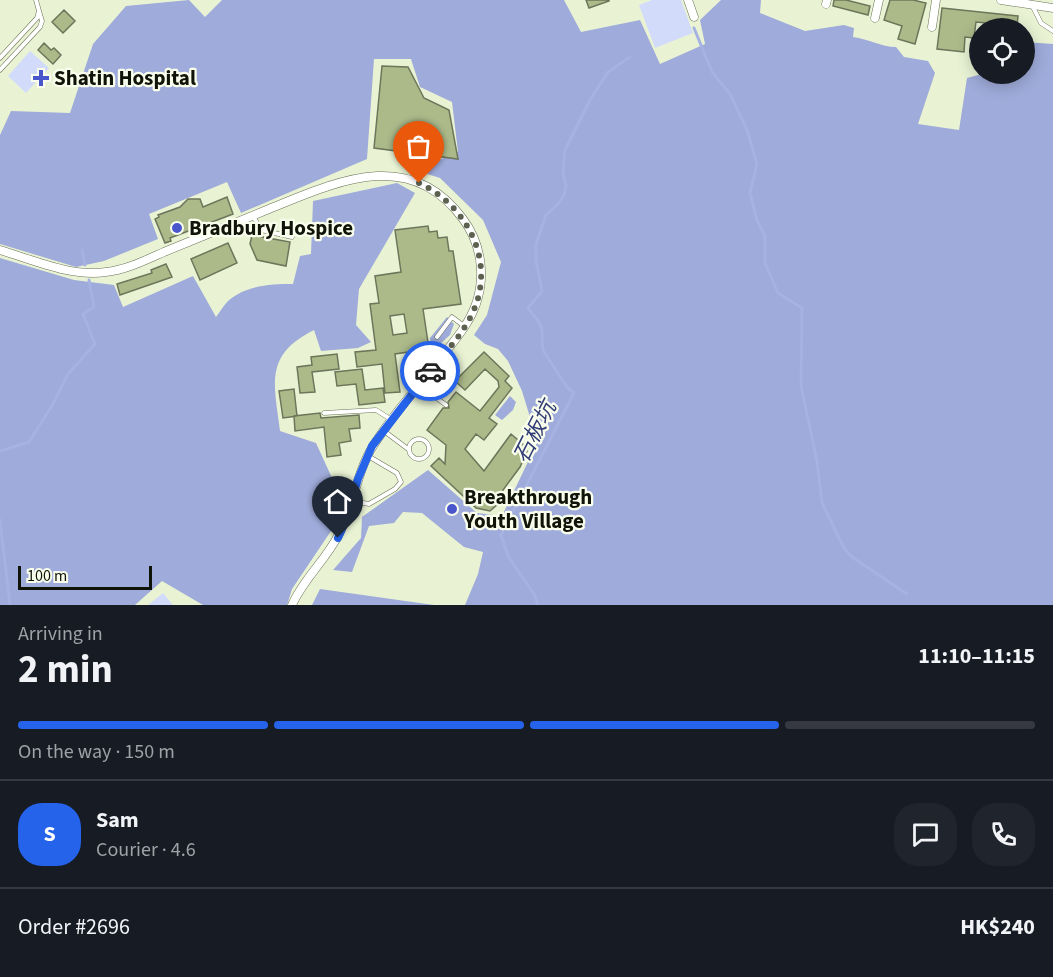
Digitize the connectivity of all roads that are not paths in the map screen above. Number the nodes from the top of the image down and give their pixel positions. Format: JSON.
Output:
{"nodes":[{"id":1,"x":36,"y":0,"type":"edge"},
{"id":2,"x":688,"y":0,"type":"edge"},
{"id":3,"x":879,"y":0,"type":"edge"},
{"id":4,"x":936,"y":0,"type":"edge"},
{"id":5,"x":1001,"y":0,"type":"edge"},
{"id":6,"x":1031,"y":4,"type":"junction"},
{"id":7,"x":1053,"y":8,"type":"edge"},
{"id":8,"x":39,"y":11,"type":"junction"},
{"id":9,"x":693,"y":17,"type":"dead end"},
{"id":10,"x":875,"y":18,"type":"dead end"},
{"id":11,"x":932,"y":27,"type":"dead end"},
{"id":12,"x":1053,"y":31,"type":"edge"},
{"id":13,"x":0,"y":58,"type":"edge"},
{"id":14,"x":0,"y":70,"type":"edge"},
{"id":15,"x":252,"y":216,"type":"junction"},
{"id":16,"x":292,"y":237,"type":"dead end"},
{"id":17,"x":0,"y":250,"type":"edge"},
{"id":18,"x":465,"y":327,"type":"junction"},
{"id":19,"x":437,"y":337,"type":"dead end"},
{"id":20,"x":419,"y":385,"type":"junction"},
{"id":21,"x":446,"y":405,"type":"dead end"},
{"id":22,"x":324,"y":413,"type":"dead end"},
{"id":23,"x":392,"y":420,"type":"junction"},
{"id":24,"x":383,"y":431,"type":"junction"},
{"id":25,"x":408,"y":449,"type":"junction"},
{"id":26,"x":368,"y":456,"type":"junction"},
{"id":27,"x":351,"y":501,"type":"junction"},
{"id":28,"x":292,"y":605,"type":"edge"}],
"edges":[{"from":1,"to":8,"type":"lane"},
{"from":2,"to":9,"type":"street"},
{"from":3,"to":10,"type":"street"},
{"from":4,"to":11,"type":"street"},
{"from":5,"to":6,"type":"street"},
{"from":6,"to":7,"type":"street"},
{"from":6,"to":12,"type":"lane"},
{"from":8,"to":13,"type":"lane"},
{"from":8,"to":14,"type":"lane"},
{"from":15,"to":16,"type":"lane"},
{"from":15,"to":17,"type":"street"},
{"from":15,"to":18,"type":"street"},
{"from":18,"to":19,"type":"lane"},
{"from":18,"to":20,"type":"street"},
{"from":20,"to":21,"type":"lane"},
{"from":20,"to":23,"type":"street"},
{"from":22,"to":23,"type":"lane"},
{"from":23,"to":24,"type":"street"},
{"from":24,"to":25,"type":"lane"},
{"from":24,"to":26,"type":"street"},
{"from":25,"to":25,"type":"lane"},
{"from":26,"to":27,"type":"street"},
{"from":26,"to":27,"type":"lane"},
{"from":27,"to":28,"type":"street"}]}
